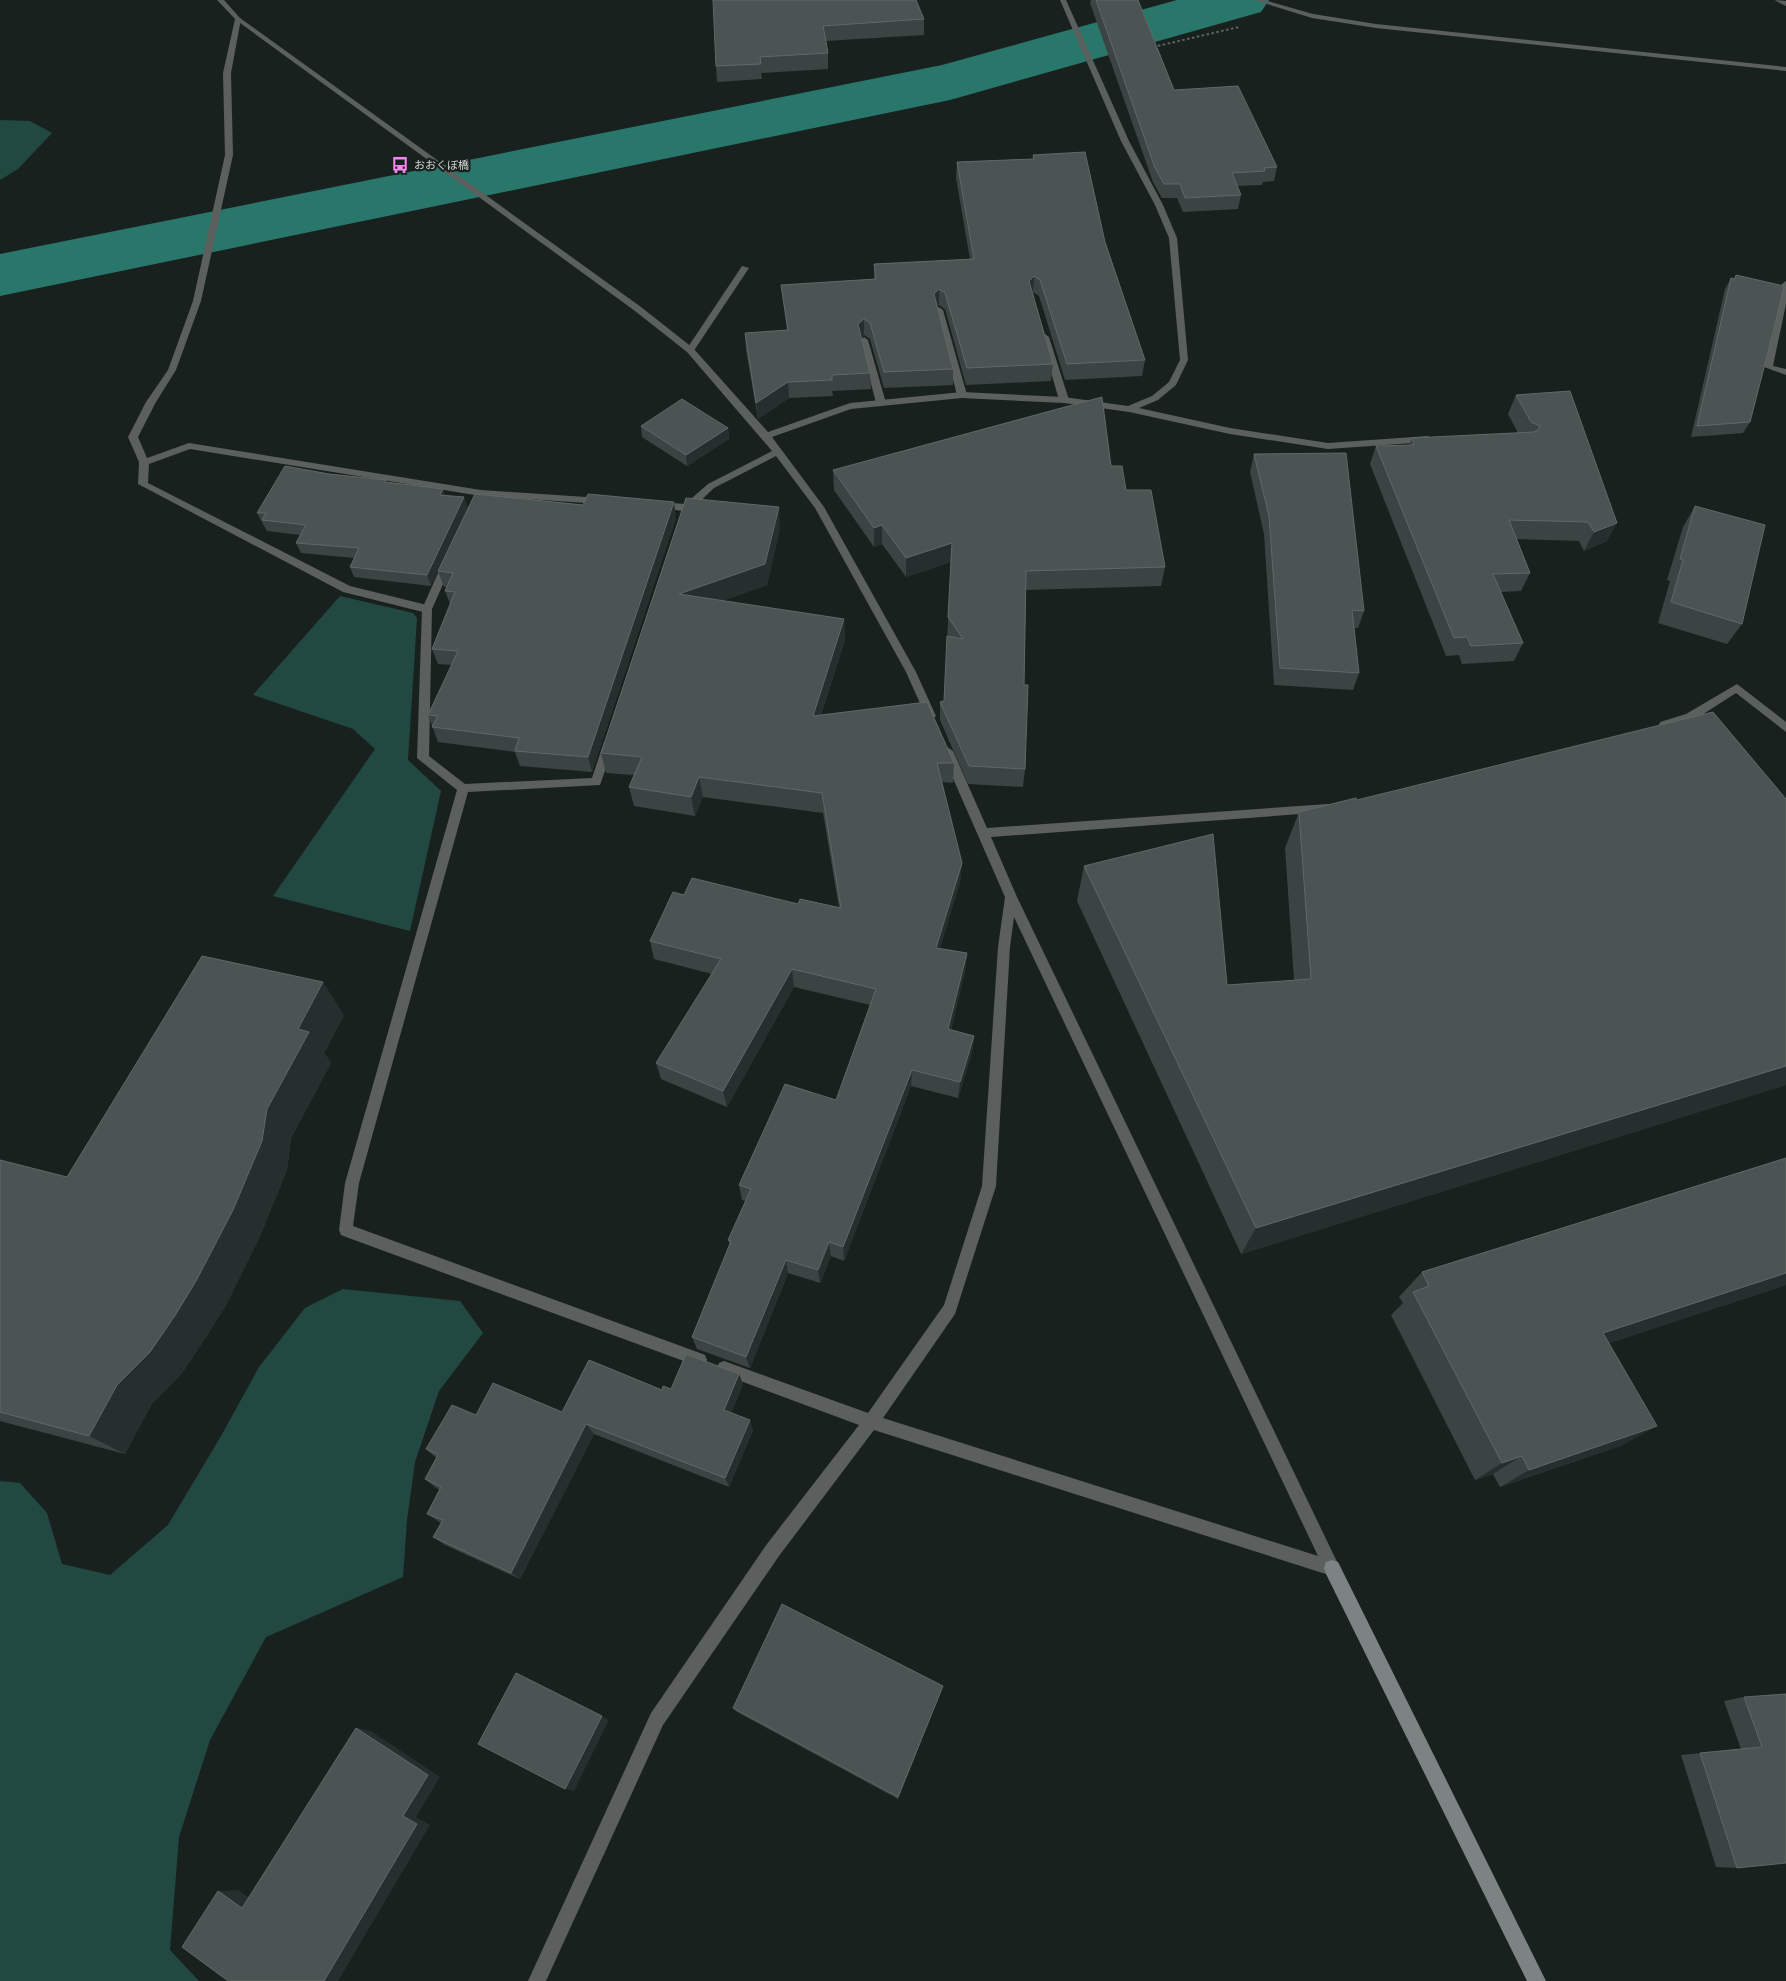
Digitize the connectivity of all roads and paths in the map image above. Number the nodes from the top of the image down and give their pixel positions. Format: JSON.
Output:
{"nodes":[{"id":1,"x":220,"y":0,"type":"edge"},
{"id":2,"x":1063,"y":0,"type":"edge"},
{"id":3,"x":1257,"y":0,"type":"edge"},
{"id":4,"x":1778,"y":0,"type":"edge"},
{"id":5,"x":1786,"y":4,"type":"edge"},
{"id":6,"x":1296,"y":12,"type":"junction"},
{"id":7,"x":238,"y":19,"type":"junction"},
{"id":8,"x":1153,"y":47,"type":"edge"},
{"id":9,"x":1786,"y":69,"type":"edge"},
{"id":10,"x":745,"y":268,"type":"dead end"},
{"id":11,"x":1786,"y":284,"type":"edge"},
{"id":12,"x":939,"y":310,"type":"edge"},
{"id":13,"x":1041,"y":325,"type":"edge"},
{"id":14,"x":864,"y":340,"type":"edge"},
{"id":15,"x":690,"y":350,"type":"junction"},
{"id":16,"x":1786,"y":372,"type":"edge"},
{"id":17,"x":962,"y":395,"type":"junction"},
{"id":18,"x":1064,"y":400,"type":"junction"},
{"id":19,"x":880,"y":403,"type":"junction"},
{"id":20,"x":1129,"y":409,"type":"junction"},
{"id":21,"x":766,"y":436,"type":"junction"},
{"id":22,"x":1434,"y":439,"type":"edge"},
{"id":23,"x":777,"y":452,"type":"junction"},
{"id":24,"x":144,"y":462,"type":"junction"},
{"id":25,"x":480,"y":492,"type":"junction"},
{"id":26,"x":608,"y":501,"type":"edge"},
{"id":27,"x":648,"y":504,"type":"edge"},
{"id":28,"x":687,"y":507,"type":"junction"},
{"id":29,"x":468,"y":519,"type":"edge"},
{"id":30,"x":681,"y":524,"type":"edge"},
{"id":31,"x":452,"y":555,"type":"edge"},
{"id":32,"x":427,"y":609,"type":"junction"},
{"id":33,"x":935,"y":726,"type":"edge"},
{"id":34,"x":1652,"y":728,"type":"edge"},
{"id":35,"x":1786,"y":728,"type":"edge"},
{"id":36,"x":611,"y":735,"type":"edge"},
{"id":37,"x":944,"y":744,"type":"edge"},
{"id":38,"x":463,"y":788,"type":"junction"},
{"id":39,"x":1340,"y":807,"type":"edge"},
{"id":40,"x":984,"y":833,"type":"junction"},
{"id":41,"x":1011,"y":897,"type":"junction"},
{"id":42,"x":871,"y":1422,"type":"junction"},
{"id":43,"x":1332,"y":1568,"type":"junction"},
{"id":44,"x":537,"y":1981,"type":"edge"},
{"id":45,"x":1537,"y":1981,"type":"edge"}],
"edges":[{"from":1,"to":7,"type":"street"},
{"from":2,"to":20,"type":"street"},
{"from":3,"to":6,"type":"street"},
{"from":4,"to":5,"type":"street"},
{"from":6,"to":8,"type":"path"},
{"from":6,"to":9,"type":"street"},
{"from":7,"to":15,"type":"street"},
{"from":7,"to":24,"type":"street"},
{"from":10,"to":15,"type":"street"},
{"from":11,"to":16,"type":"street"},
{"from":12,"to":17,"type":"street"},
{"from":13,"to":18,"type":"street"},
{"from":14,"to":19,"type":"street"},
{"from":15,"to":21,"type":"street"},
{"from":17,"to":18,"type":"street"},
{"from":17,"to":19,"type":"street"},
{"from":18,"to":20,"type":"street"},
{"from":19,"to":21,"type":"street"},
{"from":20,"to":22,"type":"street"},
{"from":21,"to":23,"type":"street"},
{"from":23,"to":28,"type":"street"},
{"from":23,"to":33,"type":"street"},
{"from":24,"to":25,"type":"street"},
{"from":24,"to":32,"type":"street"},
{"from":25,"to":26,"type":"street"},
{"from":25,"to":29,"type":"street"},
{"from":27,"to":28,"type":"street"},
{"from":28,"to":30,"type":"street"},
{"from":31,"to":32,"type":"street"},
{"from":32,"to":38,"type":"street"},
{"from":34,"to":35,"type":"street"},
{"from":36,"to":38,"type":"street"},
{"from":37,"to":40,"type":"street"},
{"from":38,"to":42,"type":"street"},
{"from":39,"to":40,"type":"street"},
{"from":40,"to":41,"type":"street"},
{"from":41,"to":42,"type":"street"},
{"from":41,"to":43,"type":"street"},
{"from":42,"to":43,"type":"street"},
{"from":42,"to":44,"type":"street"},
{"from":43,"to":45,"type":"street"}]}
